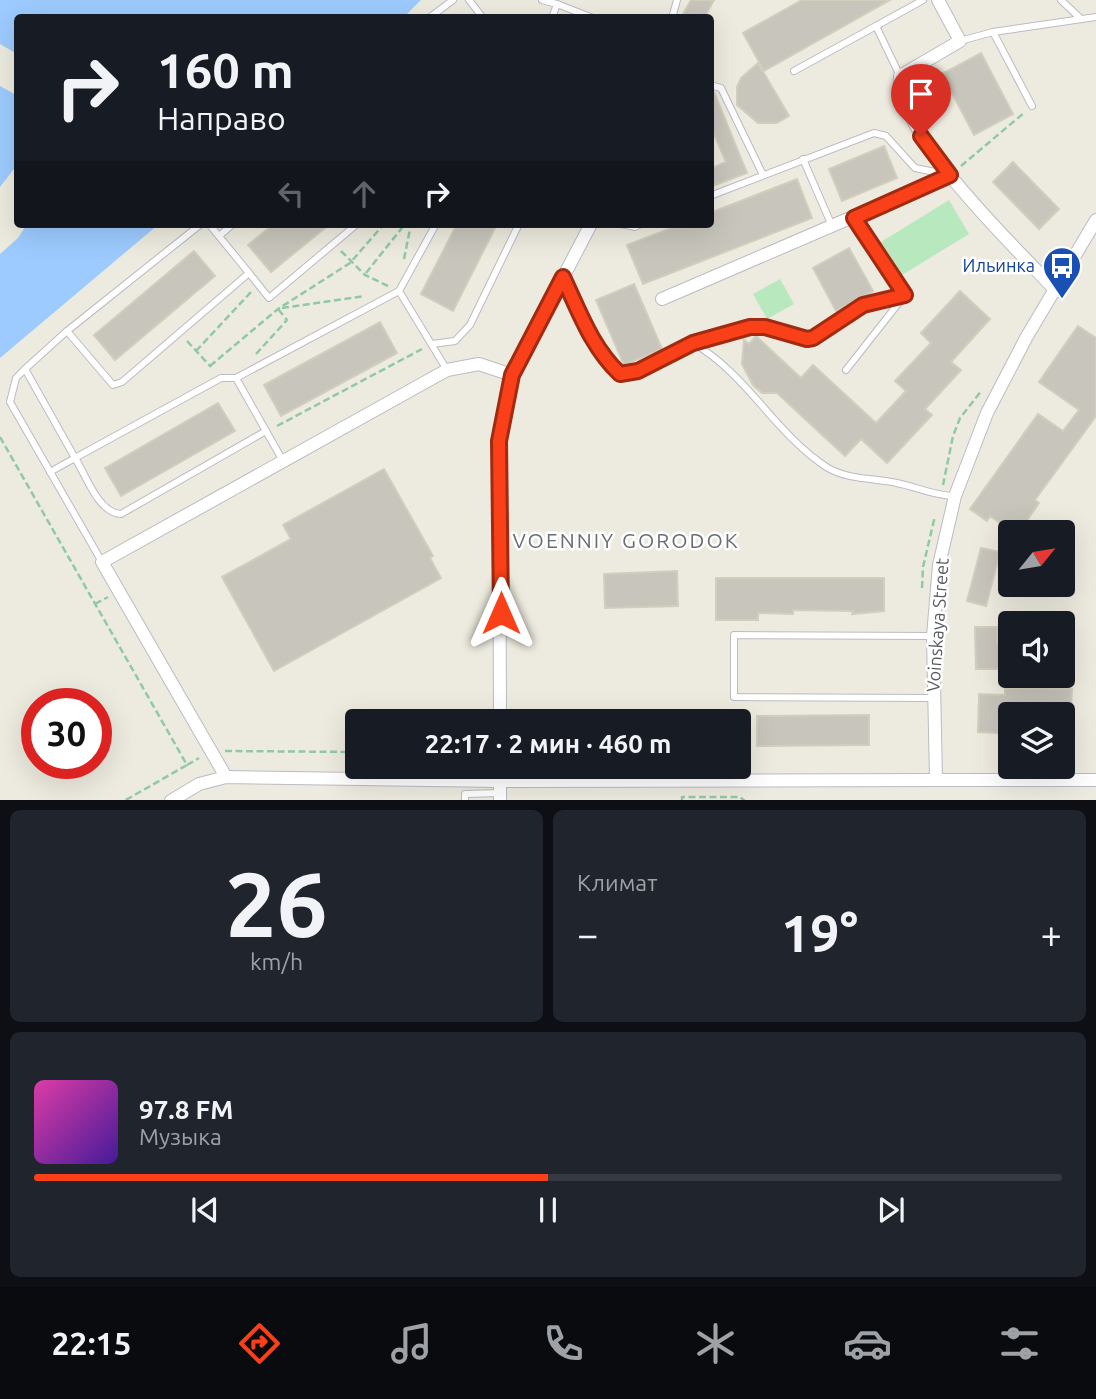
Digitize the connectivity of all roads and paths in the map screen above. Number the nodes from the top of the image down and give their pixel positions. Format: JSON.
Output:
{"nodes":[{"id":1,"x":453,"y":0,"type":"edge"},
{"id":2,"x":469,"y":0,"type":"edge"},
{"id":3,"x":542,"y":0,"type":"edge"},
{"id":4,"x":923,"y":0,"type":"edge"},
{"id":5,"x":938,"y":0,"type":"edge"},
{"id":6,"x":1061,"y":0,"type":"edge"},
{"id":7,"x":557,"y":4,"type":"junction"},
{"id":8,"x":434,"y":14,"type":"edge"},
{"id":9,"x":480,"y":14,"type":"edge"},
{"id":10,"x":553,"y":14,"type":"edge"},
{"id":11,"x":583,"y":14,"type":"edge"},
{"id":12,"x":1096,"y":17,"type":"edge"},
{"id":13,"x":1081,"y":19,"type":"junction"},
{"id":14,"x":876,"y":26,"type":"junction"},
{"id":15,"x":993,"y":32,"type":"junction"},
{"id":16,"x":960,"y":41,"type":"junction"},
{"id":17,"x":794,"y":71,"type":"dead end"},
{"id":18,"x":900,"y":76,"type":"junction"},
{"id":19,"x":714,"y":86,"type":"edge"},
{"id":20,"x":1032,"y":106,"type":"joint"},
{"id":21,"x":803,"y":159,"type":"junction"},
{"id":22,"x":950,"y":175,"type":"junction"},
{"id":23,"x":763,"y":176,"type":"junction"},
{"id":24,"x":714,"y":194,"type":"edge"},
{"id":25,"x":854,"y":218,"type":"junction"},
{"id":26,"x":1096,"y":220,"type":"edge"},
{"id":27,"x":832,"y":226,"type":"junction"},
{"id":28,"x":196,"y":228,"type":"edge"},
{"id":29,"x":212,"y":228,"type":"edge"},
{"id":30,"x":228,"y":228,"type":"edge"},
{"id":31,"x":352,"y":228,"type":"edge"},
{"id":32,"x":381,"y":228,"type":"edge"},
{"id":33,"x":402,"y":228,"type":"edge"},
{"id":34,"x":410,"y":228,"type":"edge"},
{"id":35,"x":434,"y":228,"type":"edge"},
{"id":36,"x":517,"y":228,"type":"edge"},
{"id":37,"x":589,"y":228,"type":"edge"},
{"id":38,"x":219,"y":236,"type":"junction"},
{"id":39,"x":335,"y":243,"type":"junction"},
{"id":40,"x":350,"y":263,"type":"junction"},
{"id":41,"x":404,"y":264,"type":"dead end"},
{"id":42,"x":249,"y":273,"type":"junction"},
{"id":43,"x":365,"y":275,"type":"junction"},
{"id":44,"x":563,"y":277,"type":"junction"},
{"id":45,"x":258,"y":285,"type":"junction"},
{"id":46,"x":399,"y":290,"type":"junction"},
{"id":47,"x":1056,"y":291,"type":"junction"},
{"id":48,"x":372,"y":295,"type":"dead end"},
{"id":49,"x":905,"y":295,"type":"junction"},
{"id":50,"x":269,"y":298,"type":"junction"},
{"id":51,"x":662,"y":299,"type":"dead end"},
{"id":52,"x":278,"y":309,"type":"junction"},
{"id":53,"x":67,"y":331,"type":"junction"},
{"id":54,"x":180,"y":334,"type":"junction"},
{"id":55,"x":693,"y":343,"type":"junction"},
{"id":56,"x":432,"y":344,"type":"junction"},
{"id":57,"x":196,"y":351,"type":"junction"},
{"id":58,"x":253,"y":358,"type":"dead end"},
{"id":59,"x":210,"y":366,"type":"junction"},
{"id":60,"x":25,"y":369,"type":"junction"},
{"id":61,"x":447,"y":370,"type":"junction"},
{"id":62,"x":846,"y":370,"type":"dead end"},
{"id":63,"x":512,"y":375,"type":"junction"},
{"id":64,"x":236,"y":377,"type":"junction"},
{"id":65,"x":221,"y":378,"type":"junction"},
{"id":66,"x":266,"y":431,"type":"junction"},
{"id":67,"x":0,"y":437,"type":"edge"},
{"id":68,"x":75,"y":458,"type":"junction"},
{"id":69,"x":283,"y":461,"type":"junction"},
{"id":70,"x":50,"y":472,"type":"junction"},
{"id":71,"x":955,"y":496,"type":"junction"},
{"id":72,"x":102,"y":562,"type":"junction"},
{"id":73,"x":933,"y":636,"type":"junction"},
{"id":74,"x":932,"y":698,"type":"junction"},
{"id":75,"x":500,"y":709,"type":"edge"},
{"id":76,"x":211,"y":751,"type":"junction"},
{"id":77,"x":345,"y":752,"type":"edge"},
{"id":78,"x":187,"y":765,"type":"junction"},
{"id":79,"x":226,"y":777,"type":"junction"},
{"id":80,"x":936,"y":780,"type":"junction"},
{"id":81,"x":1096,"y":780,"type":"edge"},
{"id":82,"x":500,"y":792,"type":"edge"},
{"id":83,"x":124,"y":800,"type":"edge"},
{"id":84,"x":171,"y":800,"type":"edge"},
{"id":85,"x":465,"y":800,"type":"edge"},
{"id":86,"x":682,"y":800,"type":"edge"},
{"id":87,"x":745,"y":800,"type":"edge"}],
"edges":[{"from":1,"to":8,"type":"lane"},
{"from":2,"to":9,"type":"lane"},
{"from":3,"to":7,"type":"lane"},
{"from":4,"to":14,"type":"lane"},
{"from":5,"to":16,"type":"street"},
{"from":6,"to":13,"type":"lane"},
{"from":7,"to":10,"type":"lane"},
{"from":7,"to":11,"type":"lane"},
{"from":12,"to":13,"type":"lane"},
{"from":13,"to":15,"type":"lane"},
{"from":14,"to":17,"type":"lane"},
{"from":14,"to":18,"type":"lane"},
{"from":15,"to":16,"type":"lane"},
{"from":15,"to":20,"type":"lane"},
{"from":16,"to":18,"type":"street"},
{"from":18,"to":22,"type":"street"},
{"from":19,"to":23,"type":"lane"},
{"from":20,"to":22,"type":"path"},
{"from":21,"to":22,"type":"lane"},
{"from":21,"to":23,"type":"lane"},
{"from":21,"to":27,"type":"lane"},
{"from":22,"to":25,"type":"street"},
{"from":22,"to":47,"type":"street"},
{"from":23,"to":24,"type":"lane"},
{"from":25,"to":27,"type":"street"},
{"from":25,"to":49,"type":"lane"},
{"from":26,"to":47,"type":"street","name":"Voinskaya Street"},
{"from":27,"to":51,"type":"street"},
{"from":28,"to":53,"type":"lane"},
{"from":29,"to":38,"type":"lane"},
{"from":30,"to":38,"type":"lane"},
{"from":31,"to":39,"type":"lane"},
{"from":32,"to":40,"type":"path"},
{"from":33,"to":43,"type":"path"},
{"from":34,"to":41,"type":"path"},
{"from":35,"to":46,"type":"lane"},
{"from":36,"to":56,"type":"lane"},
{"from":37,"to":44,"type":"street"},
{"from":38,"to":42,"type":"lane"},
{"from":39,"to":40,"type":"path"},
{"from":39,"to":50,"type":"lane"},
{"from":40,"to":43,"type":"path"},
{"from":40,"to":52,"type":"path"},
{"from":42,"to":45,"type":"lane"},
{"from":42,"to":54,"type":"lane"},
{"from":43,"to":46,"type":"path"},
{"from":44,"to":55,"type":"lane"},
{"from":44,"to":63,"type":"street"},
{"from":45,"to":50,"type":"lane"},
{"from":45,"to":57,"type":"path"},
{"from":46,"to":56,"type":"lane"},
{"from":46,"to":64,"type":"lane"},
{"from":47,"to":71,"type":"street","name":"Voinskaya Street"},
{"from":48,"to":52,"type":"path"},
{"from":49,"to":55,"type":"lane"},
{"from":49,"to":62,"type":"lane"},
{"from":50,"to":52,"type":"path"},
{"from":52,"to":58,"type":"path"},
{"from":52,"to":59,"type":"path"},
{"from":53,"to":54,"type":"lane"},
{"from":53,"to":60,"type":"lane"},
{"from":54,"to":57,"type":"path"},
{"from":55,"to":71,"type":"lane"},
{"from":56,"to":61,"type":"lane"},
{"from":56,"to":66,"type":"path"},
{"from":57,"to":59,"type":"path"},
{"from":59,"to":65,"type":"path"},
{"from":60,"to":68,"type":"lane"},
{"from":60,"to":70,"type":"lane"},
{"from":61,"to":63,"type":"street"},
{"from":61,"to":69,"type":"street"},
{"from":63,"to":75,"type":"street"},
{"from":64,"to":65,"type":"lane"},
{"from":64,"to":66,"type":"lane"},
{"from":65,"to":68,"type":"lane"},
{"from":66,"to":68,"type":"lane"},
{"from":66,"to":69,"type":"lane"},
{"from":67,"to":78,"type":"path"},
{"from":68,"to":70,"type":"lane"},
{"from":69,"to":72,"type":"street"},
{"from":70,"to":72,"type":"lane"},
{"from":71,"to":73,"type":"street","name":"Voinskaya Street"},
{"from":72,"to":76,"type":"street"},
{"from":73,"to":74,"type":"street","name":"Voinskaya Street"},
{"from":73,"to":74,"type":"lane"},
{"from":74,"to":80,"type":"street","name":"Voinskaya Street"},
{"from":76,"to":77,"type":"path"},
{"from":76,"to":78,"type":"path"},
{"from":76,"to":79,"type":"street"},
{"from":78,"to":83,"type":"path"},
{"from":79,"to":82,"type":"street"},
{"from":79,"to":84,"type":"street"},
{"from":80,"to":81,"type":"street"},
{"from":80,"to":82,"type":"street"},
{"from":82,"to":85,"type":"lane"},
{"from":86,"to":87,"type":"path"}]}
